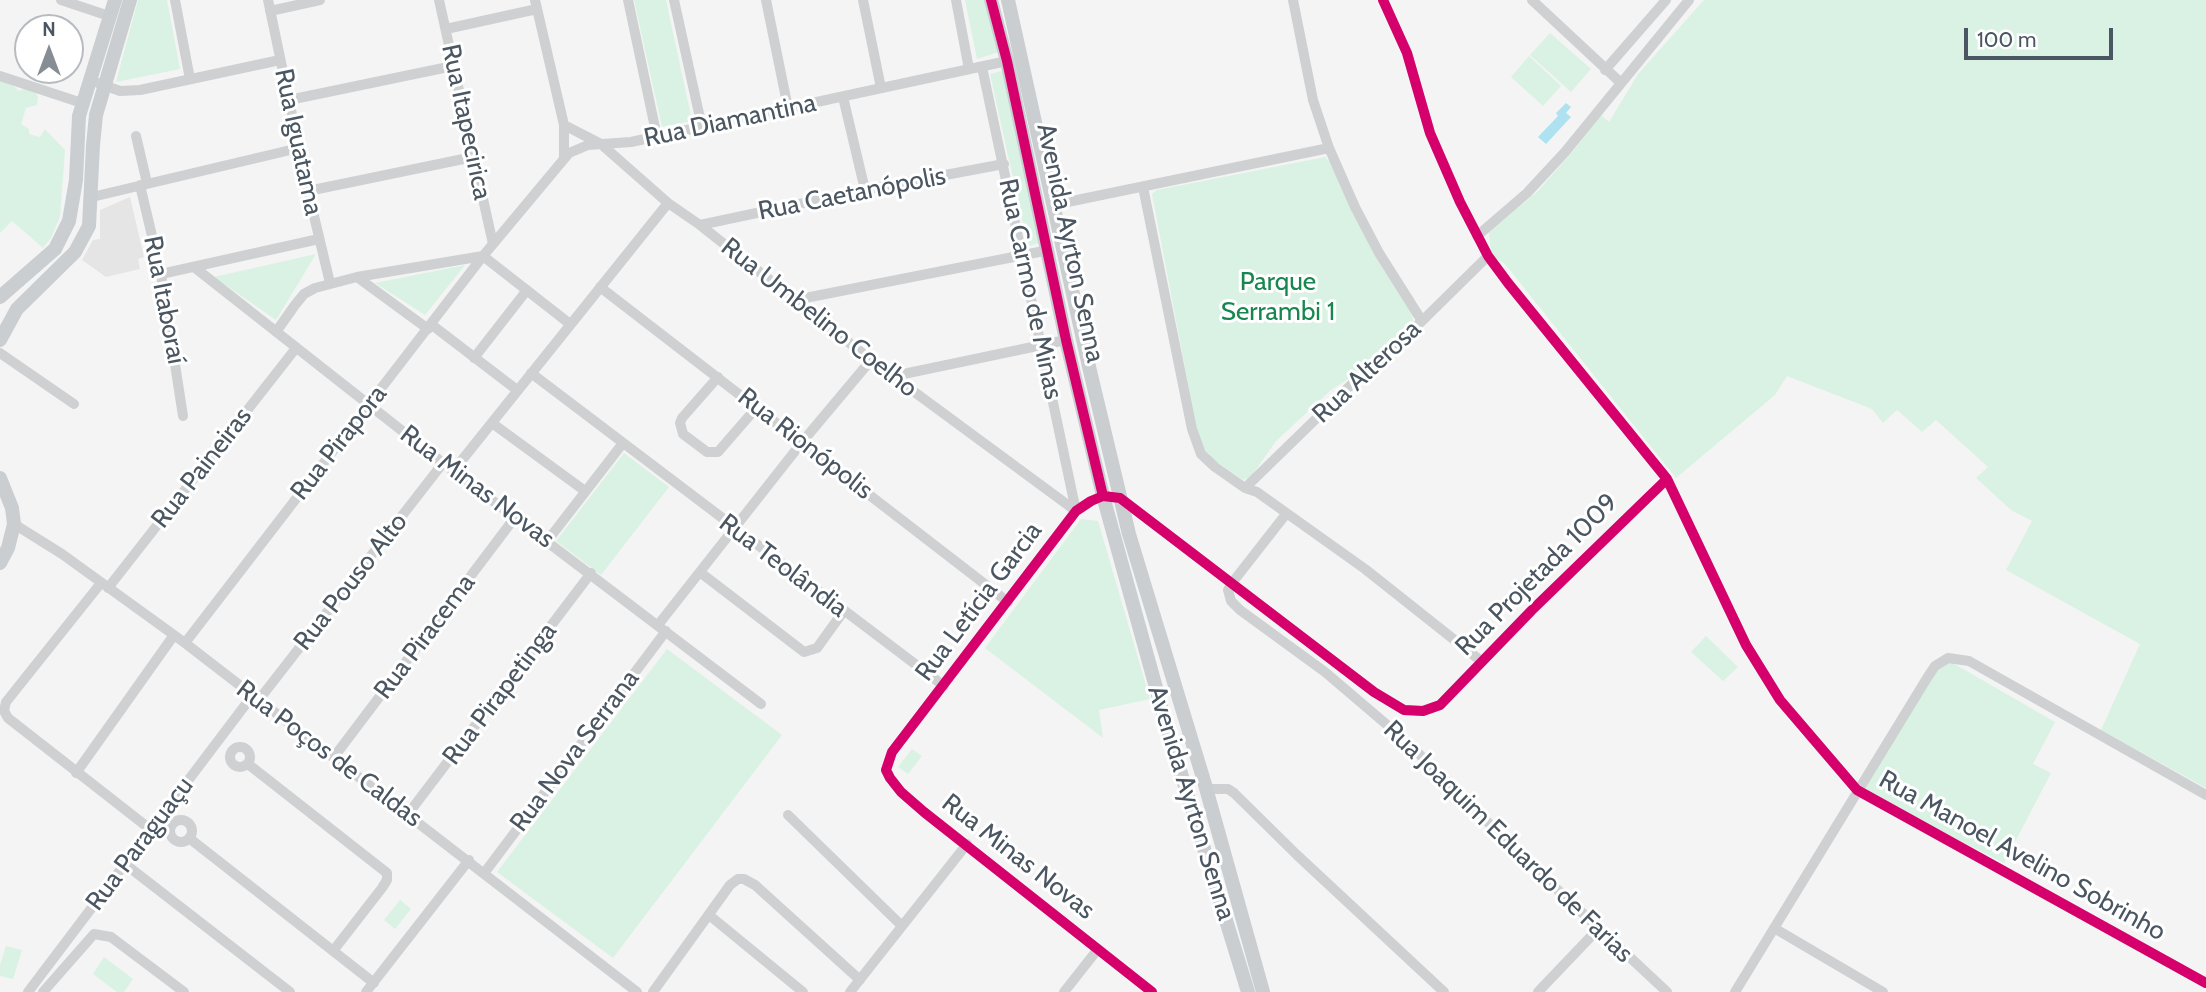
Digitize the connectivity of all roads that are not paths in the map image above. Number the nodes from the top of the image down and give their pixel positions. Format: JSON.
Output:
{"nodes":[{"id":1,"x":61,"y":0,"type":"edge"},
{"id":2,"x":115,"y":0,"type":"edge"},
{"id":3,"x":130,"y":0,"type":"edge"},
{"id":4,"x":174,"y":0,"type":"edge"},
{"id":5,"x":320,"y":0,"type":"edge"},
{"id":6,"x":439,"y":0,"type":"edge"},
{"id":7,"x":628,"y":0,"type":"edge"},
{"id":8,"x":674,"y":0,"type":"edge"},
{"id":9,"x":766,"y":0,"type":"edge"},
{"id":10,"x":863,"y":0,"type":"edge"},
{"id":11,"x":956,"y":0,"type":"edge"},
{"id":12,"x":991,"y":0,"type":"edge"},
{"id":13,"x":1008,"y":0,"type":"edge"},
{"id":14,"x":1293,"y":0,"type":"edge"},
{"id":15,"x":1383,"y":0,"type":"edge"},
{"id":16,"x":1532,"y":0,"type":"edge"},
{"id":17,"x":1666,"y":0,"type":"edge"},
{"id":18,"x":1689,"y":0,"type":"edge"},
{"id":19,"x":536,"y":4,"type":"edge"},
{"id":20,"x":269,"y":6,"type":"edge"},
{"id":21,"x":109,"y":16,"type":"junction"},
{"id":22,"x":446,"y":29,"type":"junction"},
{"id":23,"x":280,"y":60,"type":"junction"},
{"id":24,"x":1007,"y":61,"type":"junction"},
{"id":25,"x":453,"y":66,"type":"junction"},
{"id":26,"x":982,"y":67,"type":"junction"},
{"id":27,"x":970,"y":69,"type":"junction"},
{"id":28,"x":1605,"y":70,"type":"junction"},
{"id":29,"x":0,"y":76,"type":"edge"},
{"id":30,"x":89,"y":79,"type":"junction"},
{"id":31,"x":190,"y":79,"type":"junction"},
{"id":32,"x":1620,"y":83,"type":"junction"},
{"id":33,"x":106,"y":85,"type":"junction"},
{"id":34,"x":881,"y":88,"type":"junction"},
{"id":35,"x":843,"y":97,"type":"junction"},
{"id":36,"x":289,"y":100,"type":"junction"},
{"id":37,"x":82,"y":103,"type":"junction"},
{"id":38,"x":788,"y":108,"type":"junction"},
{"id":39,"x":564,"y":125,"type":"junction"},
{"id":40,"x":702,"y":127,"type":"junction"},
{"id":41,"x":136,"y":136,"type":"dead end"},
{"id":42,"x":657,"y":137,"type":"junction"},
{"id":43,"x":601,"y":144,"type":"junction"},
{"id":44,"x":299,"y":148,"type":"junction"},
{"id":45,"x":1329,"y":148,"type":"junction"},
{"id":46,"x":473,"y":157,"type":"junction"},
{"id":47,"x":564,"y":159,"type":"junction"},
{"id":48,"x":1004,"y":164,"type":"junction"},
{"id":49,"x":143,"y":184,"type":"junction"},
{"id":50,"x":1143,"y":187,"type":"junction"},
{"id":51,"x":865,"y":190,"type":"junction"},
{"id":52,"x":308,"y":191,"type":"junction"},
{"id":53,"x":92,"y":197,"type":"junction"},
{"id":54,"x":668,"y":203,"type":"junction"},
{"id":55,"x":1053,"y":205,"type":"junction"},
{"id":56,"x":700,"y":225,"type":"junction"},
{"id":57,"x":1477,"y":236,"type":"junction"},
{"id":58,"x":319,"y":239,"type":"junction"},
{"id":59,"x":493,"y":244,"type":"junction"},
{"id":60,"x":1049,"y":250,"type":"junction"},
{"id":61,"x":1023,"y":255,"type":"junction"},
{"id":62,"x":483,"y":256,"type":"junction"},
{"id":63,"x":1488,"y":256,"type":"junction"},
{"id":64,"x":194,"y":267,"type":"junction"},
{"id":65,"x":161,"y":274,"type":"junction"},
{"id":66,"x":357,"y":277,"type":"junction"},
{"id":67,"x":21,"y":278,"type":"junction"},
{"id":68,"x":330,"y":283,"type":"junction"},
{"id":69,"x":600,"y":287,"type":"junction"},
{"id":70,"x":527,"y":290,"type":"junction"},
{"id":71,"x":34,"y":291,"type":"junction"},
{"id":72,"x":0,"y":297,"type":"edge"},
{"id":73,"x":795,"y":300,"type":"junction"},
{"id":74,"x":1422,"y":321,"type":"junction"},
{"id":75,"x":570,"y":324,"type":"junction"},
{"id":76,"x":430,"y":327,"type":"junction"},
{"id":77,"x":276,"y":332,"type":"junction"},
{"id":78,"x":0,"y":340,"type":"edge"},
{"id":79,"x":1066,"y":340,"type":"junction"},
{"id":80,"x":1042,"y":345,"type":"junction"},
{"id":81,"x":296,"y":348,"type":"junction"},
{"id":82,"x":0,"y":353,"type":"edge"},
{"id":83,"x":474,"y":358,"type":"junction"},
{"id":84,"x":871,"y":360,"type":"junction"},
{"id":85,"x":1090,"y":371,"type":"junction"},
{"id":86,"x":531,"y":373,"type":"junction"},
{"id":87,"x":1074,"y":375,"type":"junction"},
{"id":88,"x":894,"y":376,"type":"junction"},
{"id":89,"x":718,"y":377,"type":"junction"},
{"id":90,"x":517,"y":390,"type":"junction"},
{"id":91,"x":74,"y":404,"type":"dead end"},
{"id":92,"x":368,"y":405,"type":"junction"},
{"id":93,"x":757,"y":407,"type":"junction"},
{"id":94,"x":183,"y":416,"type":"dead end"},
{"id":95,"x":492,"y":423,"type":"junction"},
{"id":96,"x":803,"y":441,"type":"junction"},
{"id":97,"x":623,"y":443,"type":"junction"},
{"id":98,"x":443,"y":463,"type":"junction"},
{"id":99,"x":454,"y":470,"type":"junction"},
{"id":100,"x":0,"y":478,"type":"edge"},
{"id":101,"x":1667,"y":479,"type":"junction"},
{"id":102,"x":1245,"y":488,"type":"junction"},
{"id":103,"x":585,"y":491,"type":"junction"},
{"id":104,"x":1103,"y":496,"type":"junction"},
{"id":105,"x":1120,"y":498,"type":"junction"},
{"id":106,"x":1076,"y":511,"type":"junction"},
{"id":107,"x":1286,"y":513,"type":"junction"},
{"id":108,"x":516,"y":516,"type":"junction"},
{"id":109,"x":14,"y":524,"type":"junction"},
{"id":110,"x":734,"y":529,"type":"junction"},
{"id":111,"x":548,"y":540,"type":"junction"},
{"id":112,"x":0,"y":563,"type":"edge"},
{"id":113,"x":591,"y":573,"type":"junction"},
{"id":114,"x":701,"y":573,"type":"junction"},
{"id":115,"x":1232,"y":583,"type":"junction"},
{"id":116,"x":105,"y":585,"type":"junction"},
{"id":117,"x":1008,"y":602,"type":"junction"},
{"id":118,"x":843,"y":612,"type":"junction"},
{"id":119,"x":662,"y":628,"type":"junction"},
{"id":120,"x":174,"y":635,"type":"junction"},
{"id":121,"x":185,"y":643,"type":"junction"},
{"id":122,"x":1482,"y":661,"type":"junction"},
{"id":123,"x":944,"y":686,"type":"junction"},
{"id":124,"x":255,"y":698,"type":"junction"},
{"id":125,"x":3,"y":700,"type":"edge"},
{"id":126,"x":761,"y":704,"type":"dead end"},
{"id":127,"x":1440,"y":705,"type":"joint"},
{"id":128,"x":898,"y":744,"type":"joint"},
{"id":129,"x":334,"y":758,"type":"junction"},
{"id":130,"x":248,"y":764,"type":"dead end"},
{"id":131,"x":76,"y":773,"type":"junction"},
{"id":132,"x":1206,"y":789,"type":"junction"},
{"id":133,"x":1857,"y":790,"type":"junction"},
{"id":134,"x":2206,"y":795,"type":"edge"},
{"id":135,"x":408,"y":814,"type":"junction"},
{"id":136,"x":788,"y":816,"type":"dead end"},
{"id":137,"x":150,"y":829,"type":"junction"},
{"id":138,"x":189,"y":838,"type":"dead end"},
{"id":139,"x":967,"y":844,"type":"junction"},
{"id":140,"x":469,"y":860,"type":"junction"},
{"id":141,"x":125,"y":864,"type":"junction"},
{"id":142,"x":485,"y":872,"type":"junction"},
{"id":143,"x":709,"y":915,"type":"junction"},
{"id":144,"x":902,"y":926,"type":"junction"},
{"id":145,"x":1599,"y":928,"type":"junction"},
{"id":146,"x":1774,"y":928,"type":"junction"},
{"id":147,"x":1098,"y":949,"type":"junction"},
{"id":148,"x":333,"y":951,"type":"junction"},
{"id":149,"x":859,"y":980,"type":"junction"},
{"id":150,"x":2206,"y":983,"type":"edge"},
{"id":151,"x":370,"y":988,"type":"edge"},
{"id":152,"x":1139,"y":988,"type":"edge"},
{"id":153,"x":28,"y":992,"type":"edge"},
{"id":154,"x":44,"y":992,"type":"edge"},
{"id":155,"x":184,"y":992,"type":"edge"},
{"id":156,"x":290,"y":992,"type":"edge"},
{"id":157,"x":638,"y":992,"type":"edge"},
{"id":158,"x":653,"y":992,"type":"edge"},
{"id":159,"x":803,"y":992,"type":"edge"},
{"id":160,"x":850,"y":992,"type":"edge"},
{"id":161,"x":1064,"y":992,"type":"edge"},
{"id":162,"x":1152,"y":992,"type":"edge"},
{"id":163,"x":1248,"y":992,"type":"edge"},
{"id":164,"x":1263,"y":992,"type":"edge"},
{"id":165,"x":1444,"y":992,"type":"edge"},
{"id":166,"x":1538,"y":992,"type":"edge"},
{"id":167,"x":1667,"y":992,"type":"edge"},
{"id":168,"x":1735,"y":992,"type":"edge"},
{"id":169,"x":1883,"y":992,"type":"edge"}],
"edges":[{"from":1,"to":21,"type":"street"},
{"from":2,"to":21,"type":"main road"},
{"from":3,"to":33,"type":"main road"},
{"from":4,"to":31,"type":"street"},
{"from":5,"to":20,"type":"street"},
{"from":6,"to":22,"type":"street","name":"Rua Itapecirica"},
{"from":7,"to":42,"type":"street"},
{"from":8,"to":40,"type":"street"},
{"from":9,"to":38,"type":"street"},
{"from":10,"to":34,"type":"street"},
{"from":11,"to":27,"type":"street"},
{"from":12,"to":24,"type":"main road","name":"Avenida Ayrton Senna"},
{"from":13,"to":55,"type":"main road","name":"Avenida Ayrton Senna"},
{"from":14,"to":45,"type":"street"},
{"from":15,"to":57,"type":"street","name":"Rua Manoel Avelino Sobrinho"},
{"from":16,"to":28,"type":"street"},
{"from":17,"to":28,"type":"street"},
{"from":18,"to":32,"type":"street"},
{"from":19,"to":22,"type":"street"},
{"from":19,"to":39,"type":"street"},
{"from":20,"to":23,"type":"street","name":"Rua Iguatama"},
{"from":21,"to":30,"type":"main road"},
{"from":22,"to":25,"type":"street","name":"Rua Itapecirica"},
{"from":23,"to":31,"type":"street"},
{"from":23,"to":36,"type":"street","name":"Rua Iguatama"},
{"from":24,"to":26,"type":"street","name":"Rua Diamantina"},
{"from":24,"to":60,"type":"main road","name":"Avenida Ayrton Senna"},
{"from":25,"to":36,"type":"street"},
{"from":25,"to":46,"type":"street","name":"Rua Itapecirica"},
{"from":26,"to":27,"type":"street","name":"Rua Diamantina"},
{"from":26,"to":48,"type":"street","name":"Rua Carmo de Minas"},
{"from":27,"to":34,"type":"street","name":"Rua Diamantina"},
{"from":28,"to":32,"type":"street"},
{"from":29,"to":37,"type":"street"},
{"from":30,"to":33,"type":"street"},
{"from":30,"to":37,"type":"main road"},
{"from":31,"to":33,"type":"street"},
{"from":32,"to":57,"type":"street"},
{"from":33,"to":53,"type":"main road"},
{"from":34,"to":35,"type":"street","name":"Rua Diamantina"},
{"from":35,"to":38,"type":"street","name":"Rua Diamantina"},
{"from":35,"to":51,"type":"street"},
{"from":36,"to":44,"type":"street","name":"Rua Iguatama"},
{"from":37,"to":67,"type":"main road"},
{"from":38,"to":40,"type":"street","name":"Rua Diamantina"},
{"from":39,"to":43,"type":"street","name":"Rua Umbelino Coelho"},
{"from":39,"to":47,"type":"street"},
{"from":40,"to":42,"type":"street","name":"Rua Diamantina"},
{"from":41,"to":49,"type":"street","name":"Rua Itaboraí"},
{"from":42,"to":43,"type":"street","name":"Rua Diamantina"},
{"from":43,"to":47,"type":"street","name":"Rua Diamantina"},
{"from":43,"to":54,"type":"street","name":"Rua Umbelino Coelho"},
{"from":44,"to":49,"type":"street"},
{"from":44,"to":52,"type":"street","name":"Rua Iguatama"},
{"from":45,"to":50,"type":"street"},
{"from":45,"to":74,"type":"street"},
{"from":46,"to":52,"type":"street"},
{"from":46,"to":59,"type":"street","name":"Rua Itapecirica"},
{"from":47,"to":59,"type":"street","name":"Rua Diamantina"},
{"from":48,"to":51,"type":"street","name":"Rua Caetanópolis"},
{"from":48,"to":61,"type":"street","name":"Rua Carmo de Minas"},
{"from":49,"to":53,"type":"street"},
{"from":49,"to":65,"type":"street","name":"Rua Itaboraí"},
{"from":50,"to":55,"type":"street"},
{"from":50,"to":102,"type":"street"},
{"from":51,"to":56,"type":"street","name":"Rua Caetanópolis"},
{"from":52,"to":58,"type":"street","name":"Rua Iguatama"},
{"from":53,"to":71,"type":"main road"},
{"from":54,"to":56,"type":"street","name":"Rua Umbelino Coelho"},
{"from":54,"to":69,"type":"street"},
{"from":55,"to":85,"type":"main road","name":"Avenida Ayrton Senna"},
{"from":56,"to":73,"type":"street","name":"Rua Umbelino Coelho"},
{"from":57,"to":63,"type":"street","name":"Rua Manoel Avelino Sobrinho"},
{"from":58,"to":64,"type":"street"},
{"from":58,"to":68,"type":"street","name":"Rua Iguatama"},
{"from":59,"to":62,"type":"street","name":"Rua Pirapora"},
{"from":60,"to":61,"type":"street"},
{"from":60,"to":79,"type":"main road","name":"Avenida Ayrton Senna"},
{"from":61,"to":73,"type":"street"},
{"from":61,"to":80,"type":"street","name":"Rua Carmo de Minas"},
{"from":62,"to":66,"type":"street"},
{"from":62,"to":70,"type":"street"},
{"from":62,"to":76,"type":"street","name":"Rua Pirapora"},
{"from":63,"to":74,"type":"street","name":"Rua Alterosa"},
{"from":63,"to":101,"type":"street","name":"Rua Manoel Avelino Sobrinho"},
{"from":64,"to":65,"type":"street"},
{"from":64,"to":77,"type":"street","name":"Rua Minas Novas"},
{"from":65,"to":94,"type":"street","name":"Rua Itaboraí"},
{"from":66,"to":68,"type":"street"},
{"from":66,"to":76,"type":"street"},
{"from":67,"to":71,"type":"main road"},
{"from":67,"to":72,"type":"main road"},
{"from":68,"to":77,"type":"street"},
{"from":69,"to":75,"type":"street"},
{"from":69,"to":89,"type":"street","name":"Rua Rionópolis"},
{"from":70,"to":75,"type":"street"},
{"from":70,"to":83,"type":"street"},
{"from":71,"to":78,"type":"main road"},
{"from":73,"to":84,"type":"street","name":"Rua Umbelino Coelho"},
{"from":74,"to":102,"type":"street","name":"Rua Alterosa"},
{"from":75,"to":86,"type":"street"},
{"from":76,"to":83,"type":"street"},
{"from":76,"to":92,"type":"street","name":"Rua Pirapora"},
{"from":77,"to":81,"type":"street","name":"Rua Minas Novas"},
{"from":79,"to":80,"type":"street"},
{"from":79,"to":87,"type":"main road","name":"Avenida Ayrton Senna"},
{"from":80,"to":88,"type":"street"},
{"from":80,"to":106,"type":"street","name":"Rua Carmo de Minas"},
{"from":81,"to":92,"type":"street","name":"Rua Minas Novas"},
{"from":81,"to":116,"type":"street","name":"Rua Paineiras"},
{"from":82,"to":91,"type":"street"},
{"from":83,"to":90,"type":"street"},
{"from":84,"to":88,"type":"street","name":"Rua Umbelino Coelho"},
{"from":84,"to":96,"type":"street","name":"Rua Nova Serrana"},
{"from":85,"to":87,"type":"main road"},
{"from":85,"to":105,"type":"main road","name":"Avenida Ayrton Senna"},
{"from":86,"to":90,"type":"street"},
{"from":86,"to":97,"type":"street","name":"Rua Teolândia"},
{"from":87,"to":104,"type":"main road","name":"Avenida Ayrton Senna"},
{"from":88,"to":106,"type":"street","name":"Rua Umbelino Coelho"},
{"from":89,"to":93,"type":"street","name":"Rua Rionópolis"},
{"from":89,"to":93,"type":"street"},
{"from":90,"to":95,"type":"street"},
{"from":92,"to":98,"type":"street","name":"Rua Minas Novas"},
{"from":92,"to":121,"type":"street","name":"Rua Pirapora"},
{"from":93,"to":96,"type":"street","name":"Rua Rionópolis"},
{"from":95,"to":99,"type":"street"},
{"from":95,"to":103,"type":"street"},
{"from":96,"to":110,"type":"street","name":"Rua Nova Serrana"},
{"from":96,"to":117,"type":"street","name":"Rua Rionópolis"},
{"from":97,"to":103,"type":"street"},
{"from":97,"to":110,"type":"street","name":"Rua Teolândia"},
{"from":98,"to":99,"type":"street","name":"Rua Minas Novas"},
{"from":98,"to":124,"type":"street","name":"Rua Pouso Alto"},
{"from":99,"to":108,"type":"street","name":"Rua Minas Novas"},
{"from":100,"to":109,"type":"main road"},
{"from":101,"to":122,"type":"street","name":"Rua Projetada 1009"},
{"from":101,"to":133,"type":"street","name":"Rua Manoel Avelino Sobrinho"},
{"from":102,"to":107,"type":"street"},
{"from":103,"to":111,"type":"street"},
{"from":104,"to":105,"type":"street"},
{"from":104,"to":106,"type":"street","name":"Rua Letícia Garcia"},
{"from":104,"to":163,"type":"main road","name":"Avenida Ayrton Senna"},
{"from":105,"to":115,"type":"street","name":"Rua Joaquim Eduardo de Farias"},
{"from":105,"to":132,"type":"main road","name":"Avenida Ayrton Senna"},
{"from":106,"to":117,"type":"street","name":"Rua Letícia Garcia"},
{"from":107,"to":115,"type":"street"},
{"from":107,"to":122,"type":"street"},
{"from":108,"to":111,"type":"street","name":"Rua Minas Novas"},
{"from":108,"to":129,"type":"street","name":"Rua Piracema"},
{"from":109,"to":112,"type":"main road"},
{"from":109,"to":116,"type":"street","name":"Rua Poços de Caldas"},
{"from":110,"to":114,"type":"street","name":"Rua Nova Serrana"},
{"from":110,"to":118,"type":"street","name":"Rua Teolândia"},
{"from":111,"to":113,"type":"street","name":"Rua Minas Novas"},
{"from":113,"to":119,"type":"street","name":"Rua Minas Novas"},
{"from":113,"to":135,"type":"street","name":"Rua Pirapetinga"},
{"from":114,"to":118,"type":"street"},
{"from":114,"to":119,"type":"street","name":"Rua Nova Serrana"},
{"from":115,"to":127,"type":"street","name":"Rua Joaquim Eduardo de Farias"},
{"from":115,"to":145,"type":"street","name":"Rua Joaquim Eduardo de Farias"},
{"from":116,"to":120,"type":"street","name":"Rua Poços de Caldas"},
{"from":116,"to":125,"type":"street","name":"Rua Paineiras"},
{"from":117,"to":123,"type":"street","name":"Rua Letícia Garcia"},
{"from":118,"to":123,"type":"street","name":"Rua Teolândia"},
{"from":119,"to":126,"type":"street","name":"Rua Minas Novas"},
{"from":119,"to":142,"type":"street","name":"Rua Nova Serrana"},
{"from":120,"to":121,"type":"street","name":"Rua Poços de Caldas"},
{"from":120,"to":131,"type":"street"},
{"from":121,"to":124,"type":"street","name":"Rua Poços de Caldas"},
{"from":122,"to":127,"type":"street","name":"Rua Projetada 1009"},
{"from":123,"to":128,"type":"street","name":"Rua Letícia Garcia"},
{"from":124,"to":129,"type":"street","name":"Rua Poços de Caldas"},
{"from":124,"to":137,"type":"street","name":"Rua Paraguaçu"},
{"from":125,"to":131,"type":"street"},
{"from":128,"to":139,"type":"street","name":"Rua Minas Novas"},
{"from":129,"to":135,"type":"street","name":"Rua Poços de Caldas"},
{"from":130,"to":148,"type":"street"},
{"from":131,"to":137,"type":"street"},
{"from":132,"to":164,"type":"main road","name":"Avenida Ayrton Senna"},
{"from":132,"to":165,"type":"street"},
{"from":133,"to":134,"type":"street"},
{"from":133,"to":146,"type":"street"},
{"from":133,"to":150,"type":"street","name":"Rua Manoel Avelino Sobrinho"},
{"from":135,"to":140,"type":"street","name":"Rua Poços de Caldas"},
{"from":136,"to":144,"type":"street"},
{"from":137,"to":141,"type":"street","name":"Rua Paraguaçu"},
{"from":138,"to":148,"type":"street"},
{"from":139,"to":144,"type":"street"},
{"from":139,"to":147,"type":"street","name":"Rua Minas Novas"},
{"from":140,"to":142,"type":"street","name":"Rua Poços de Caldas"},
{"from":140,"to":151,"type":"street"},
{"from":141,"to":153,"type":"street","name":"Rua Paraguaçu"},
{"from":141,"to":156,"type":"street"},
{"from":142,"to":157,"type":"street","name":"Rua Poços de Caldas"},
{"from":143,"to":149,"type":"street"},
{"from":143,"to":158,"type":"street"},
{"from":143,"to":159,"type":"street"},
{"from":144,"to":149,"type":"street"},
{"from":145,"to":166,"type":"street"},
{"from":145,"to":167,"type":"street","name":"Rua Joaquim Eduardo de Farias"},
{"from":146,"to":168,"type":"street"},
{"from":146,"to":169,"type":"street"},
{"from":147,"to":152,"type":"street","name":"Rua Minas Novas"},
{"from":147,"to":161,"type":"street"},
{"from":148,"to":151,"type":"street"},
{"from":149,"to":160,"type":"street"},
{"from":152,"to":162,"type":"street","name":"Rua Minas Novas"},
{"from":154,"to":155,"type":"street"}]}
